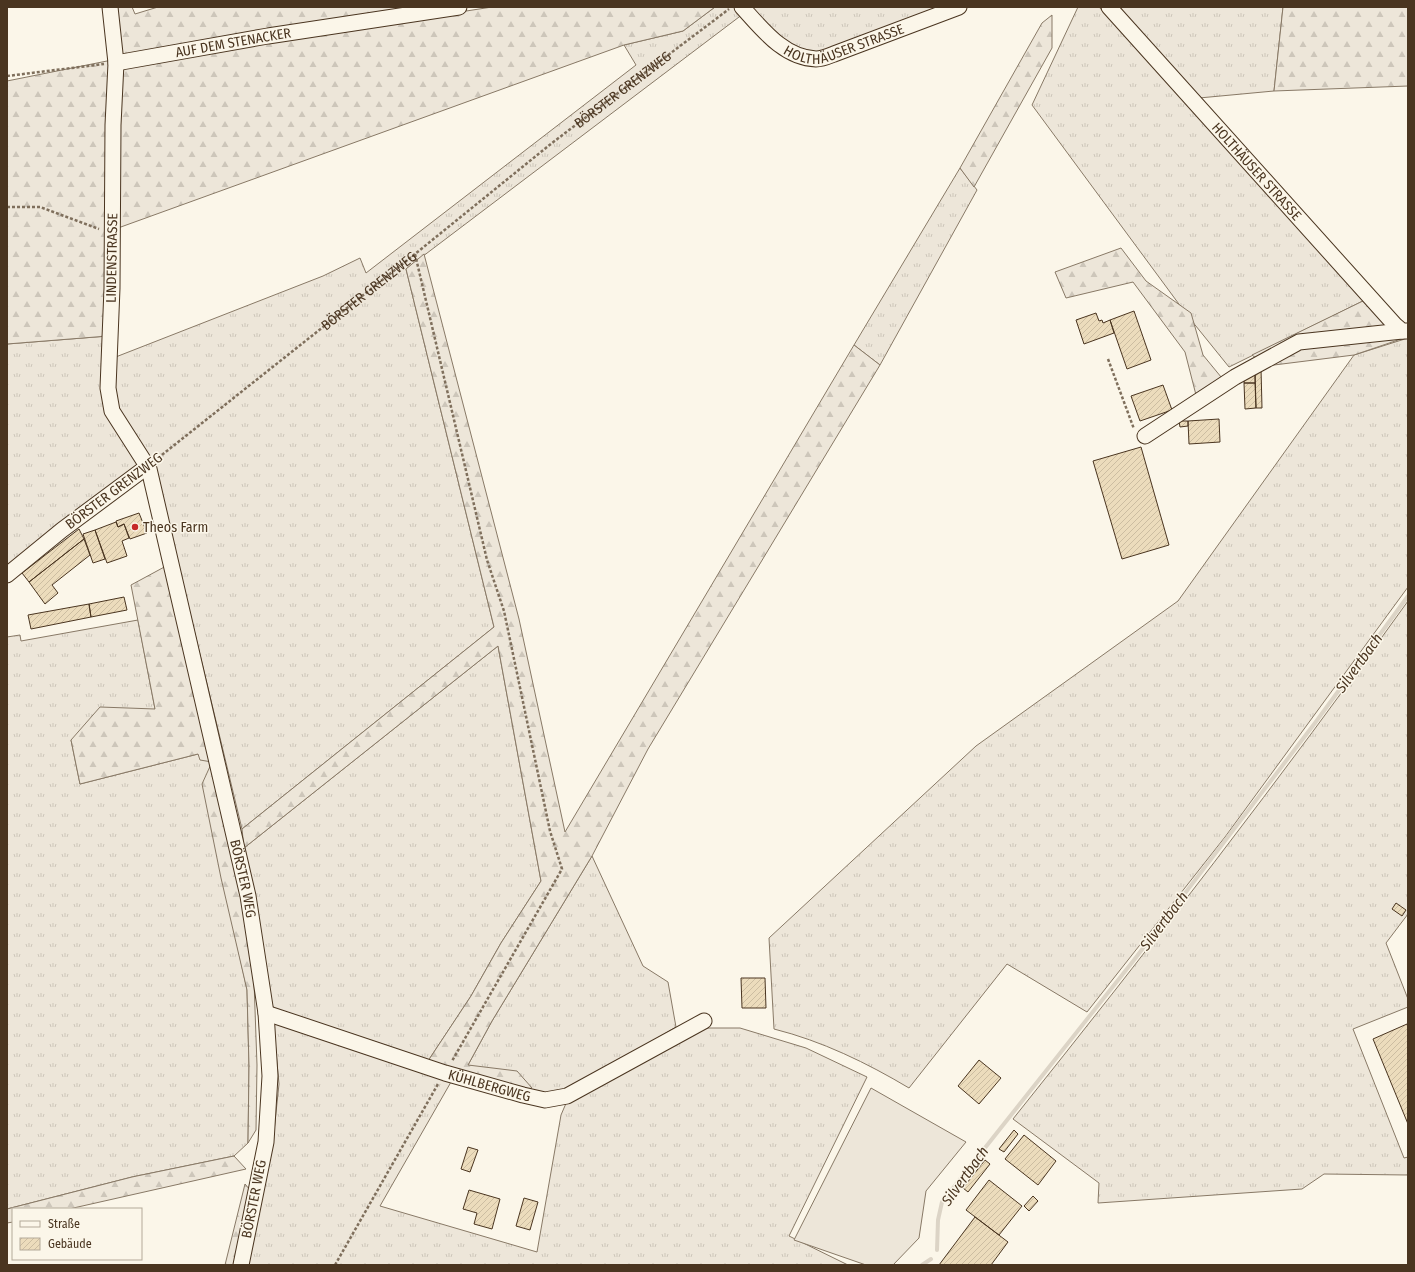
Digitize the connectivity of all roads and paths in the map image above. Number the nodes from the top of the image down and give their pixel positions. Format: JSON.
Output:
{"nodes":[{"id":1,"x":110,"y":7,"type":"edge"},
{"id":2,"x":459,"y":7,"type":"edge"},
{"id":3,"x":732,"y":7,"type":"edge"},
{"id":4,"x":742,"y":7,"type":"edge"},
{"id":5,"x":959,"y":7,"type":"edge"},
{"id":6,"x":1109,"y":7,"type":"edge"},
{"id":7,"x":116,"y":63,"type":"junction"},
{"id":8,"x":7,"y":76,"type":"edge"},
{"id":9,"x":7,"y":207,"type":"edge"},
{"id":10,"x":112,"y":234,"type":"junction"},
{"id":11,"x":415,"y":254,"type":"junction"},
{"id":12,"x":1405,"y":331,"type":"edge"},
{"id":13,"x":1108,"y":359,"type":"dead end"},
{"id":14,"x":1146,"y":436,"type":"joint"},
{"id":15,"x":148,"y":466,"type":"junction"},
{"id":16,"x":156,"y":497,"type":"joint"},
{"id":17,"x":7,"y":575,"type":"edge"},
{"id":18,"x":266,"y":1013,"type":"junction"},
{"id":19,"x":704,"y":1021,"type":"dead end"},
{"id":20,"x":445,"y":1073,"type":"junction"},
{"id":21,"x":241,"y":1265,"type":"edge"},
{"id":22,"x":334,"y":1265,"type":"edge"}],
"edges":[{"from":1,"to":7,"type":"street","name":"LINDENSTRASSE"},
{"from":2,"to":7,"type":"street","name":"AUF DEM STENACKER"},
{"from":3,"to":11,"type":"path","name":"BÖRSTER GRENZWEG"},
{"from":4,"to":5,"type":"street","name":"HOLTHÄUSER STRASSE"},
{"from":6,"to":12,"type":"street","name":"HOLTHÄUSER STRASSE"},
{"from":7,"to":8,"type":"path"},
{"from":7,"to":10,"type":"street","name":"LINDENSTRASSE"},
{"from":9,"to":10,"type":"path"},
{"from":10,"to":15,"type":"street","name":"LINDENSTRASSE"},
{"from":11,"to":15,"type":"path","name":"BÖRSTER GRENZWEG"},
{"from":11,"to":20,"type":"path"},
{"from":12,"to":14,"type":"street"},
{"from":13,"to":14,"type":"path"},
{"from":15,"to":16,"type":"street","name":"LINDENSTRASSE"},
{"from":15,"to":17,"type":"street","name":"BÖRSTER GRENZWEG"},
{"from":16,"to":18,"type":"street","name":"BÖRSTER WEG"},
{"from":18,"to":20,"type":"street","name":"KÜHLBERGWEG"},
{"from":18,"to":21,"type":"street","name":"BÖRSTER WEG"},
{"from":19,"to":20,"type":"street","name":"KÜHLBERGWEG"},
{"from":20,"to":22,"type":"path"}]}
